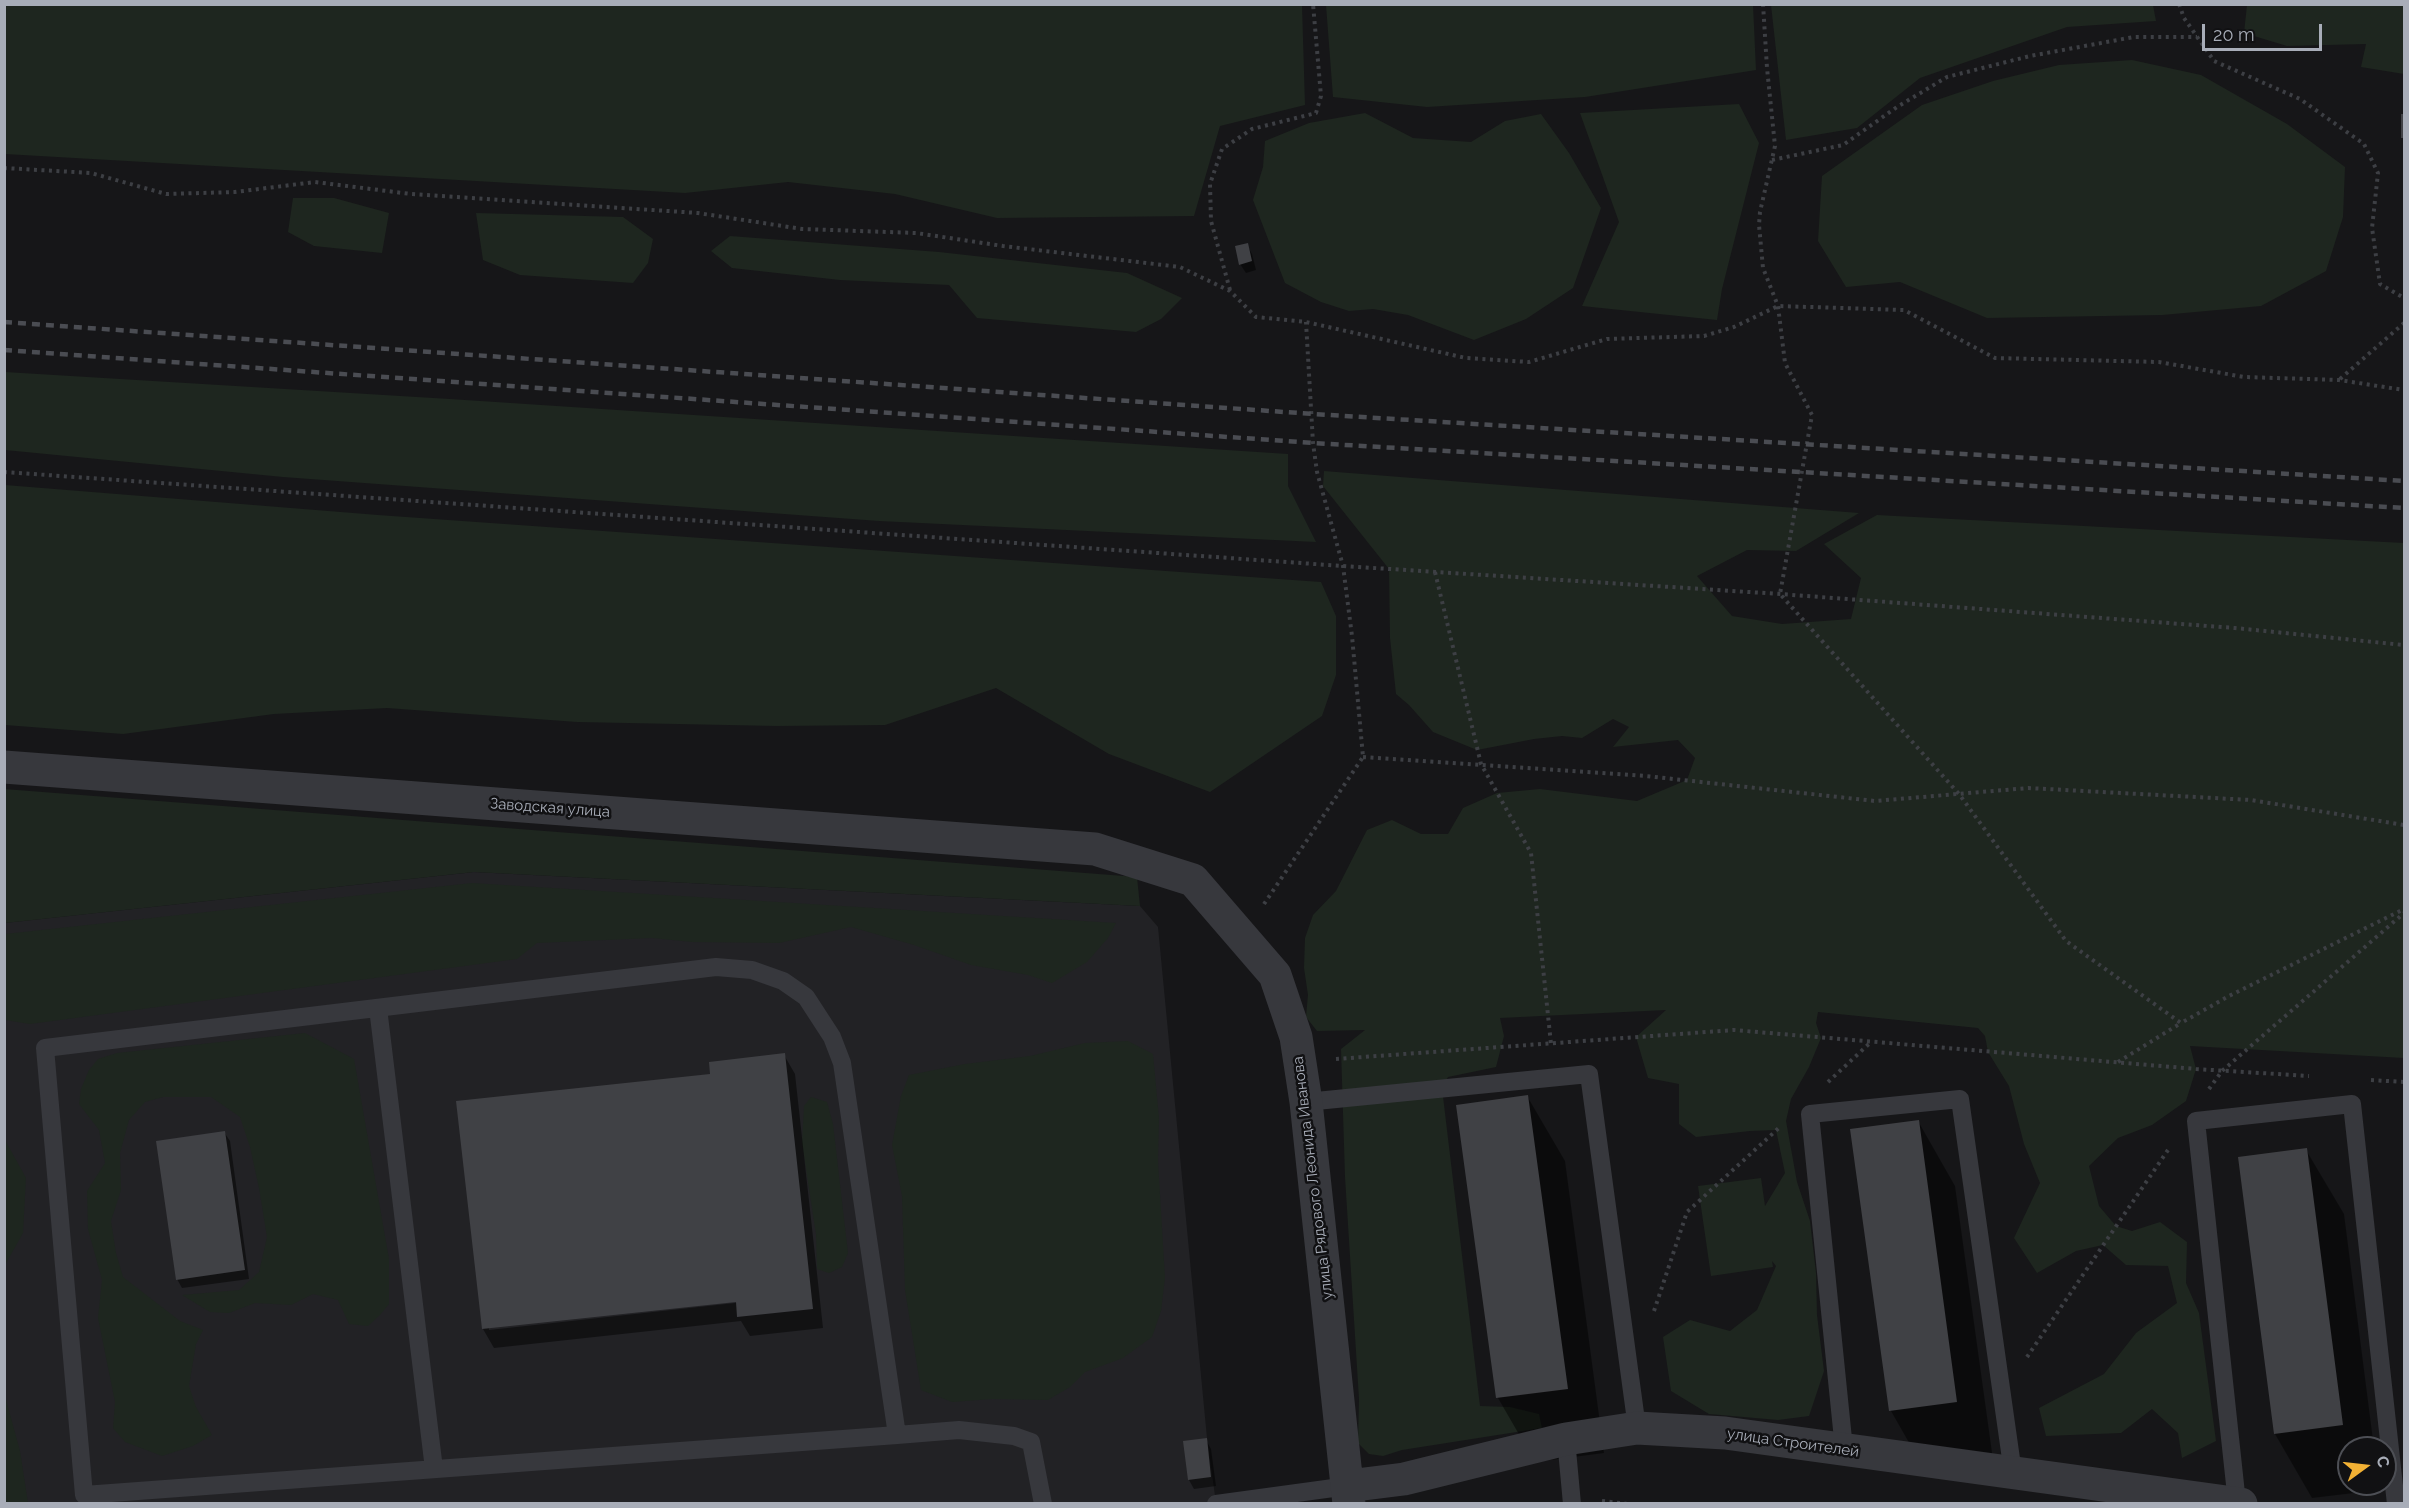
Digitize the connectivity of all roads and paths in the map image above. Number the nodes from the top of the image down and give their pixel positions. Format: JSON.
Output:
{"nodes":[{"id":1,"x":1313,"y":4,"type":"edge"},
{"id":2,"x":1763,"y":4,"type":"edge"},
{"id":3,"x":2180,"y":4,"type":"edge"},
{"id":4,"x":2197,"y":37,"type":"junction"},
{"id":5,"x":1772,"y":160,"type":"junction"},
{"id":6,"x":4,"y":168,"type":"edge"},
{"id":7,"x":1230,"y":291,"type":"junction"},
{"id":8,"x":2404,"y":298,"type":"edge"},
{"id":9,"x":1778,"y":306,"type":"junction"},
{"id":10,"x":1306,"y":322,"type":"junction"},
{"id":11,"x":2404,"y":323,"type":"edge"},
{"id":12,"x":2339,"y":380,"type":"junction"},
{"id":13,"x":2404,"y":390,"type":"edge"},
{"id":14,"x":4,"y":472,"type":"edge"},
{"id":15,"x":1343,"y":566,"type":"junction"},
{"id":16,"x":1435,"y":572,"type":"junction"},
{"id":17,"x":1780,"y":594,"type":"junction"},
{"id":18,"x":2404,"y":645,"type":"edge"},
{"id":19,"x":1363,"y":757,"type":"junction"},
{"id":20,"x":1481,"y":764,"type":"junction"},
{"id":21,"x":4,"y":767,"type":"edge"},
{"id":22,"x":1959,"y":794,"type":"junction"},
{"id":23,"x":2404,"y":825,"type":"edge"},
{"id":24,"x":1095,"y":849,"type":"joint"},
{"id":25,"x":2404,"y":911,"type":"edge"},
{"id":26,"x":1238,"y":930,"type":"junction"},
{"id":27,"x":378,"y":1008,"type":"junction"},
{"id":28,"x":2181,"y":1023,"type":"junction"},
{"id":29,"x":1872,"y":1042,"type":"junction"},
{"id":30,"x":1551,"y":1044,"type":"junction"},
{"id":31,"x":1368,"y":1057,"type":"dead end"},
{"id":32,"x":2118,"y":1062,"type":"junction"},
{"id":33,"x":2222,"y":1071,"type":"junction"},
{"id":34,"x":1820,"y":1090,"type":"dead end"},
{"id":35,"x":2209,"y":1090,"type":"dead end"},
{"id":36,"x":1306,"y":1102,"type":"junction"},
{"id":37,"x":1786,"y":1121,"type":"dead end"},
{"id":38,"x":2169,"y":1148,"type":"dead end"},
{"id":39,"x":1653,"y":1312,"type":"dead end"},
{"id":40,"x":2002,"y":1394,"type":"junction"},
{"id":41,"x":1637,"y":1428,"type":"junction"},
{"id":42,"x":897,"y":1435,"type":"junction"},
{"id":43,"x":1566,"y":1439,"type":"junction"},
{"id":44,"x":1845,"y":1449,"type":"junction"},
{"id":45,"x":434,"y":1469,"type":"junction"},
{"id":46,"x":2013,"y":1473,"type":"junction"},
{"id":47,"x":1348,"y":1495,"type":"edge"},
{"id":48,"x":85,"y":1499,"type":"edge"},
{"id":49,"x":1043,"y":1503,"type":"edge"},
{"id":50,"x":1216,"y":1503,"type":"edge"},
{"id":51,"x":1572,"y":1503,"type":"edge"},
{"id":52,"x":2239,"y":1503,"type":"edge"},
{"id":53,"x":2396,"y":1503,"type":"edge"}],
"edges":[{"from":1,"to":7,"type":"path"},
{"from":2,"to":5,"type":"path"},
{"from":3,"to":4,"type":"path"},
{"from":4,"to":5,"type":"path"},
{"from":4,"to":8,"type":"path"},
{"from":5,"to":9,"type":"path"},
{"from":6,"to":7,"type":"path"},
{"from":7,"to":10,"type":"path"},
{"from":9,"to":10,"type":"path"},
{"from":9,"to":12,"type":"path"},
{"from":9,"to":17,"type":"path"},
{"from":10,"to":15,"type":"path"},
{"from":11,"to":12,"type":"path"},
{"from":12,"to":13,"type":"path"},
{"from":14,"to":15,"type":"path"},
{"from":15,"to":16,"type":"path"},
{"from":15,"to":19,"type":"path"},
{"from":16,"to":17,"type":"path"},
{"from":16,"to":20,"type":"path"},
{"from":17,"to":18,"type":"path"},
{"from":17,"to":22,"type":"path"},
{"from":19,"to":20,"type":"path"},
{"from":19,"to":26,"type":"path"},
{"from":20,"to":22,"type":"path"},
{"from":20,"to":30,"type":"path"},
{"from":21,"to":24,"type":"street","name":"Заводская улица"},
{"from":22,"to":23,"type":"path"},
{"from":22,"to":28,"type":"path"},
{"from":24,"to":26,"type":"street","name":"улица Рядового Леонида Иванова"},
{"from":25,"to":28,"type":"path"},
{"from":25,"to":33,"type":"path"},
{"from":26,"to":36,"type":"street","name":"улица Рядового Леонида Иванова"},
{"from":27,"to":42,"type":"lane"},
{"from":27,"to":45,"type":"lane"},
{"from":27,"to":48,"type":"lane"},
{"from":28,"to":32,"type":"path"},
{"from":29,"to":30,"type":"path"},
{"from":29,"to":32,"type":"path"},
{"from":29,"to":34,"type":"path"},
{"from":30,"to":31,"type":"path"},
{"from":32,"to":33,"type":"path"},
{"from":33,"to":35,"type":"path"},
{"from":36,"to":41,"type":"lane"},
{"from":36,"to":47,"type":"street","name":"улица Рядового Леонида Иванова"},
{"from":37,"to":39,"type":"path"},
{"from":38,"to":40,"type":"path"},
{"from":40,"to":44,"type":"lane"},
{"from":40,"to":46,"type":"lane"},
{"from":41,"to":43,"type":"street","name":"улица Строителей"},
{"from":41,"to":44,"type":"street","name":"улица Строителей"},
{"from":42,"to":45,"type":"lane"},
{"from":42,"to":49,"type":"lane"},
{"from":43,"to":47,"type":"street","name":"улица Строителей"},
{"from":43,"to":51,"type":"lane"},
{"from":44,"to":46,"type":"street","name":"улица Строителей"},
{"from":45,"to":48,"type":"lane"},
{"from":46,"to":52,"type":"street","name":"улица Строителей"},
{"from":47,"to":50,"type":"lane"},
{"from":52,"to":53,"type":"lane"}]}
